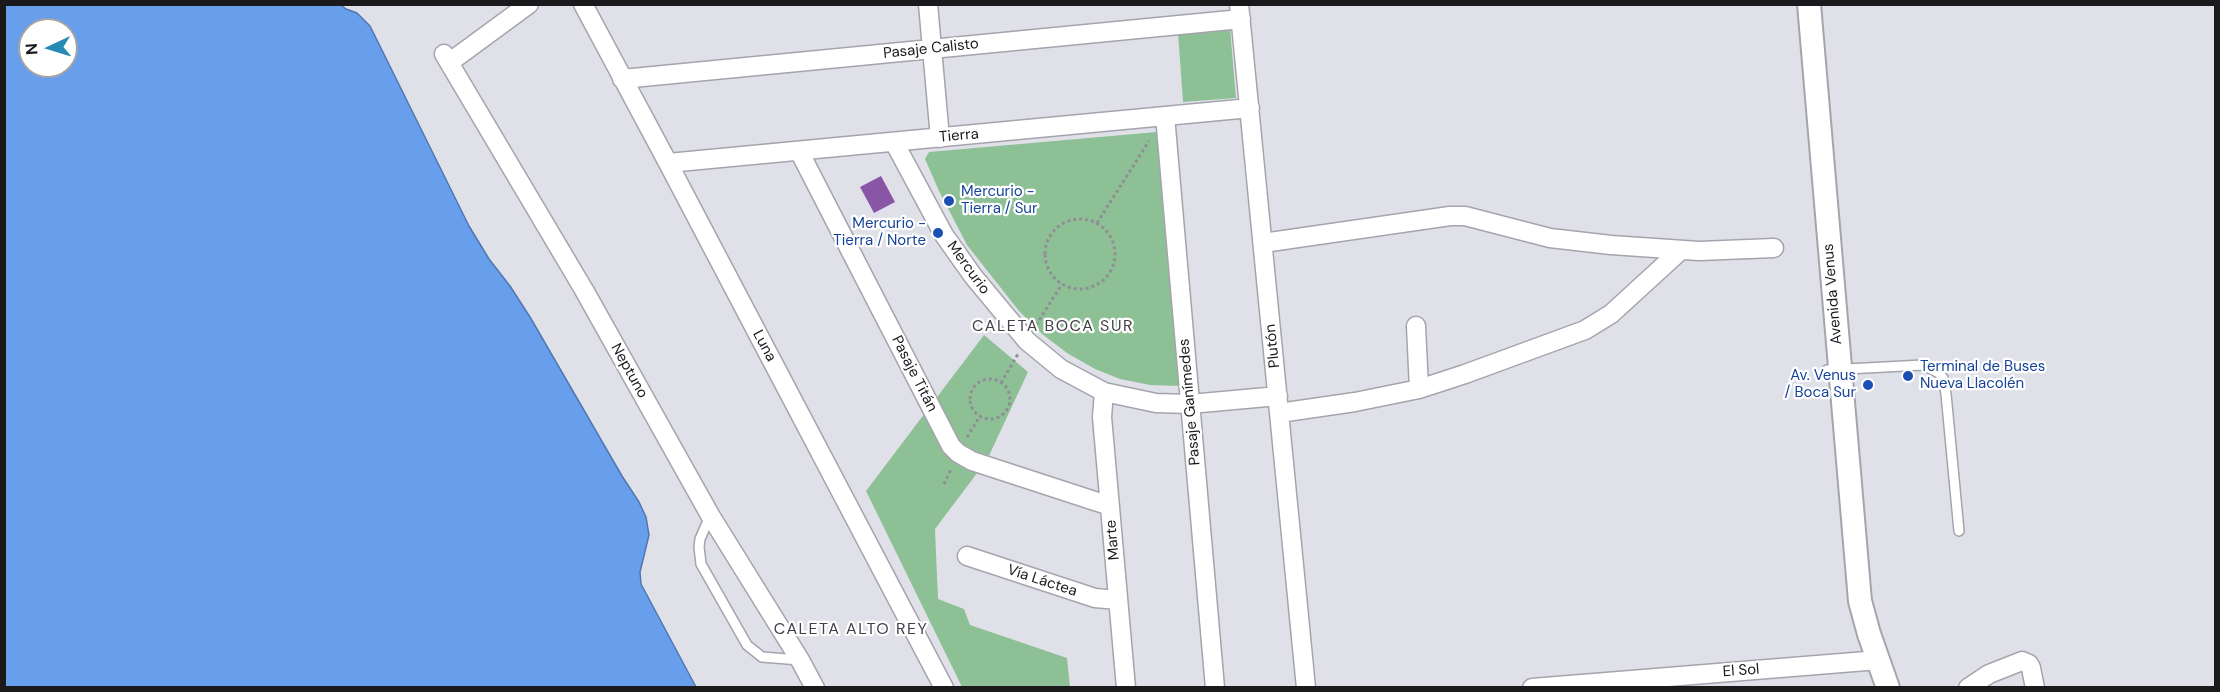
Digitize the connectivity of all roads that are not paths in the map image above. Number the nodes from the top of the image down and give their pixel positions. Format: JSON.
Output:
{"nodes":[{"id":1,"x":529,"y":4,"type":"edge"},
{"id":2,"x":583,"y":4,"type":"edge"},
{"id":3,"x":928,"y":4,"type":"edge"},
{"id":4,"x":1795,"y":4,"type":"edge"},
{"id":5,"x":1809,"y":4,"type":"edge"},
{"id":6,"x":1240,"y":12,"type":"edge"},
{"id":7,"x":932,"y":49,"type":"junction"},
{"id":8,"x":622,"y":79,"type":"junction"},
{"id":9,"x":1250,"y":108,"type":"junction"},
{"id":10,"x":1165,"y":116,"type":"junction"},
{"id":11,"x":940,"y":138,"type":"junction"},
{"id":12,"x":894,"y":142,"type":"junction"},
{"id":13,"x":799,"y":151,"type":"junction"},
{"id":14,"x":668,"y":163,"type":"junction"},
{"id":15,"x":1263,"y":243,"type":"junction"},
{"id":16,"x":1774,"y":248,"type":"dead end"},
{"id":17,"x":1681,"y":250,"type":"junction"},
{"id":18,"x":1416,"y":326,"type":"dead end"},
{"id":19,"x":1833,"y":370,"type":"junction"},
{"id":20,"x":1419,"y":388,"type":"junction"},
{"id":21,"x":1104,"y":392,"type":"junction"},
{"id":22,"x":1190,"y":404,"type":"junction"},
{"id":23,"x":1279,"y":405,"type":"junction"},
{"id":24,"x":1110,"y":506,"type":"junction"},
{"id":25,"x":710,"y":515,"type":"junction"},
{"id":26,"x":1959,"y":531,"type":"dead end"},
{"id":27,"x":967,"y":556,"type":"dead end"},
{"id":28,"x":1118,"y":600,"type":"junction"},
{"id":29,"x":800,"y":660,"type":"junction"},
{"id":30,"x":1872,"y":661,"type":"junction"},
{"id":31,"x":815,"y":687,"type":"edge"},
{"id":32,"x":944,"y":687,"type":"edge"},
{"id":33,"x":1126,"y":687,"type":"edge"},
{"id":34,"x":1215,"y":687,"type":"edge"},
{"id":35,"x":1306,"y":687,"type":"edge"},
{"id":36,"x":1532,"y":687,"type":"edge"},
{"id":37,"x":1539,"y":687,"type":"edge"},
{"id":38,"x":1873,"y":687,"type":"edge"},
{"id":39,"x":1888,"y":687,"type":"edge"},
{"id":40,"x":1968,"y":687,"type":"edge"},
{"id":41,"x":2035,"y":687,"type":"edge"}],
"edges":[{"from":1,"to":25,"type":"street","name":"Neptuno"},
{"from":2,"to":8,"type":"street","name":"Luna"},
{"from":3,"to":7,"type":"street"},
{"from":4,"to":19,"type":"street","name":"Avenida Venus"},
{"from":5,"to":19,"type":"street","name":"Avenida Venus"},
{"from":6,"to":7,"type":"street","name":"Pasaje Calisto"},
{"from":6,"to":9,"type":"street","name":"Plutón"},
{"from":7,"to":8,"type":"street","name":"Pasaje Calisto"},
{"from":7,"to":11,"type":"street"},
{"from":8,"to":14,"type":"street","name":"Luna"},
{"from":9,"to":10,"type":"street","name":"Tierra"},
{"from":9,"to":15,"type":"street","name":"Plutón"},
{"from":10,"to":11,"type":"street","name":"Tierra"},
{"from":10,"to":22,"type":"street","name":"Pasaje Ganímedes"},
{"from":11,"to":12,"type":"street","name":"Tierra"},
{"from":12,"to":13,"type":"street","name":"Tierra"},
{"from":12,"to":21,"type":"street","name":"Mercurio"},
{"from":13,"to":14,"type":"street","name":"Tierra"},
{"from":13,"to":24,"type":"street","name":"Pasaje Titán"},
{"from":14,"to":32,"type":"street","name":"Luna"},
{"from":15,"to":17,"type":"street"},
{"from":15,"to":23,"type":"street","name":"Plutón"},
{"from":16,"to":17,"type":"street"},
{"from":17,"to":20,"type":"street","name":"Mercurio"},
{"from":18,"to":20,"type":"street"},
{"from":19,"to":26,"type":"lane"},
{"from":19,"to":30,"type":"street","name":"Avenida Venus"},
{"from":20,"to":23,"type":"street","name":"Mercurio"},
{"from":21,"to":22,"type":"street","name":"Mercurio"},
{"from":21,"to":24,"type":"street","name":"Marte"},
{"from":22,"to":23,"type":"street","name":"Mercurio"},
{"from":22,"to":34,"type":"street","name":"Pasaje Ganímedes"},
{"from":23,"to":35,"type":"street","name":"Plutón"},
{"from":24,"to":28,"type":"street","name":"Marte"},
{"from":25,"to":29,"type":"street","name":"Neptuno"},
{"from":25,"to":29,"type":"lane"},
{"from":27,"to":28,"type":"street","name":"Vía Láctea"},
{"from":28,"to":33,"type":"street","name":"Marte"},
{"from":29,"to":31,"type":"street","name":"Neptuno"},
{"from":30,"to":37,"type":"street","name":"El Sol"},
{"from":30,"to":38,"type":"street","name":"Avenida Venus"},
{"from":30,"to":39,"type":"street","name":"Avenida Venus"},
{"from":36,"to":37,"type":"street","name":"El Sol"},
{"from":40,"to":41,"type":"street"}]}
